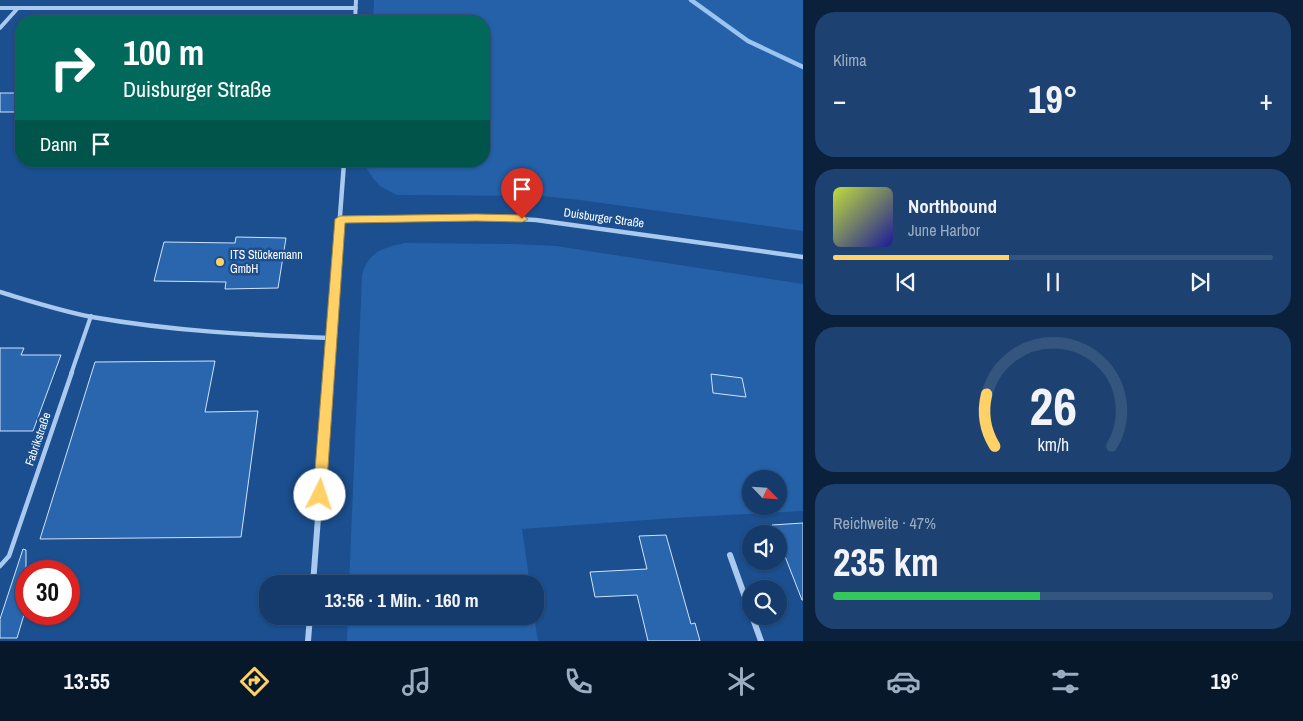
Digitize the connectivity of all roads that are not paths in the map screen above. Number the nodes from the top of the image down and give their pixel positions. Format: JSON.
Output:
{"nodes":[{"id":1,"x":356,"y":0,"type":"edge"},
{"id":2,"x":0,"y":8,"type":"edge"},
{"id":3,"x":17,"y":8,"type":"junction"},
{"id":4,"x":356,"y":8,"type":"junction"},
{"id":5,"x":355,"y":15,"type":"edge"},
{"id":6,"x":0,"y":28,"type":"edge"},
{"id":7,"x":344,"y":167,"type":"edge"},
{"id":8,"x":340,"y":219,"type":"junction"},
{"id":9,"x":803,"y":257,"type":"edge"},
{"id":10,"x":0,"y":292,"type":"edge"},
{"id":11,"x":91,"y":316,"type":"junction"},
{"id":12,"x":331,"y":338,"type":"junction"},
{"id":13,"x":730,"y":555,"type":"dead end"},
{"id":14,"x":0,"y":566,"type":"edge"},
{"id":15,"x":314,"y":575,"type":"edge"},
{"id":16,"x":742,"y":588,"type":"edge"},
{"id":17,"x":309,"y":625,"type":"edge"},
{"id":18,"x":755,"y":625,"type":"edge"},
{"id":19,"x":308,"y":641,"type":"edge"},
{"id":20,"x":761,"y":641,"type":"edge"}],
"edges":[{"from":1,"to":4,"type":"street"},
{"from":2,"to":3,"type":"street"},
{"from":3,"to":4,"type":"street"},
{"from":3,"to":6,"type":"street"},
{"from":4,"to":5,"type":"street"},
{"from":7,"to":8,"type":"street"},
{"from":8,"to":9,"type":"street","name":"Duisburger Straße"},
{"from":8,"to":12,"type":"street"},
{"from":10,"to":11,"type":"street"},
{"from":11,"to":12,"type":"street"},
{"from":11,"to":14,"type":"lane","name":"Fabrikstraße"},
{"from":12,"to":15,"type":"street"},
{"from":13,"to":16,"type":"street"},
{"from":17,"to":19,"type":"street"},
{"from":18,"to":20,"type":"street"}]}
